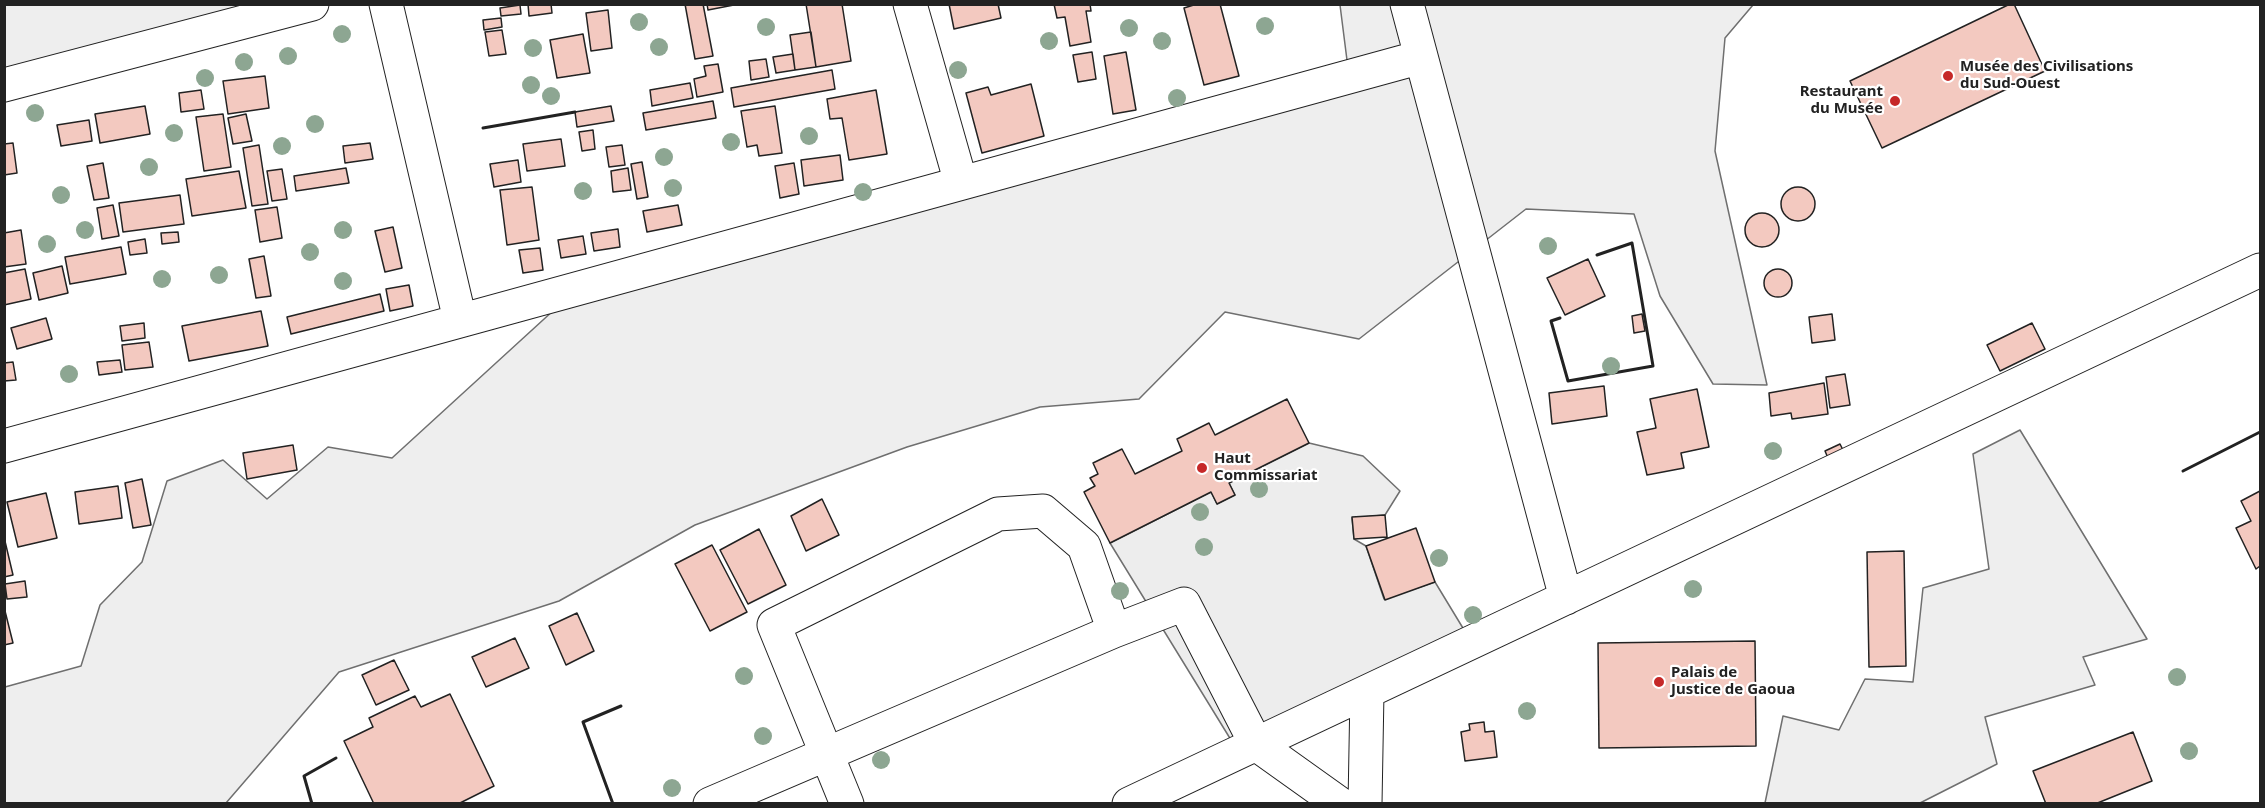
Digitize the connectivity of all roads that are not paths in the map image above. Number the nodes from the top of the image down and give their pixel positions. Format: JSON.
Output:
{"nodes":[{"id":1,"x":312,"y":4,"type":"edge"},
{"id":2,"x":386,"y":4,"type":"edge"},
{"id":3,"x":910,"y":4,"type":"edge"},
{"id":4,"x":1407,"y":4,"type":"edge"},
{"id":5,"x":1421,"y":57,"type":"junction"},
{"id":6,"x":4,"y":85,"type":"edge"},
{"id":7,"x":961,"y":183,"type":"junction"},
{"id":8,"x":2260,"y":270,"type":"edge"},
{"id":9,"x":460,"y":320,"type":"junction"},
{"id":10,"x":4,"y":446,"type":"edge"},
{"id":11,"x":1566,"y":598,"type":"junction"},
{"id":12,"x":1114,"y":631,"type":"junction"},
{"id":13,"x":1367,"y":692,"type":"junction"},
{"id":14,"x":1256,"y":744,"type":"junction"},
{"id":15,"x":826,"y":752,"type":"junction"},
{"id":16,"x":710,"y":804,"type":"edge"},
{"id":17,"x":847,"y":804,"type":"edge"},
{"id":18,"x":1130,"y":804,"type":"edge"},
{"id":19,"x":1340,"y":804,"type":"edge"},
{"id":20,"x":1365,"y":804,"type":"edge"}],
"edges":[{"from":1,"to":6,"type":"street"},
{"from":2,"to":9,"type":"street"},
{"from":3,"to":7,"type":"street"},
{"from":4,"to":5,"type":"street"},
{"from":5,"to":7,"type":"street"},
{"from":5,"to":11,"type":"street"},
{"from":7,"to":9,"type":"street"},
{"from":8,"to":11,"type":"street"},
{"from":9,"to":10,"type":"street"},
{"from":11,"to":13,"type":"street"},
{"from":12,"to":14,"type":"street"},
{"from":12,"to":15,"type":"street"},
{"from":12,"to":15,"type":"street"},
{"from":13,"to":14,"type":"street"},
{"from":13,"to":20,"type":"street"},
{"from":14,"to":18,"type":"street"},
{"from":14,"to":19,"type":"street"},
{"from":15,"to":16,"type":"street"},
{"from":15,"to":17,"type":"street"}]}
